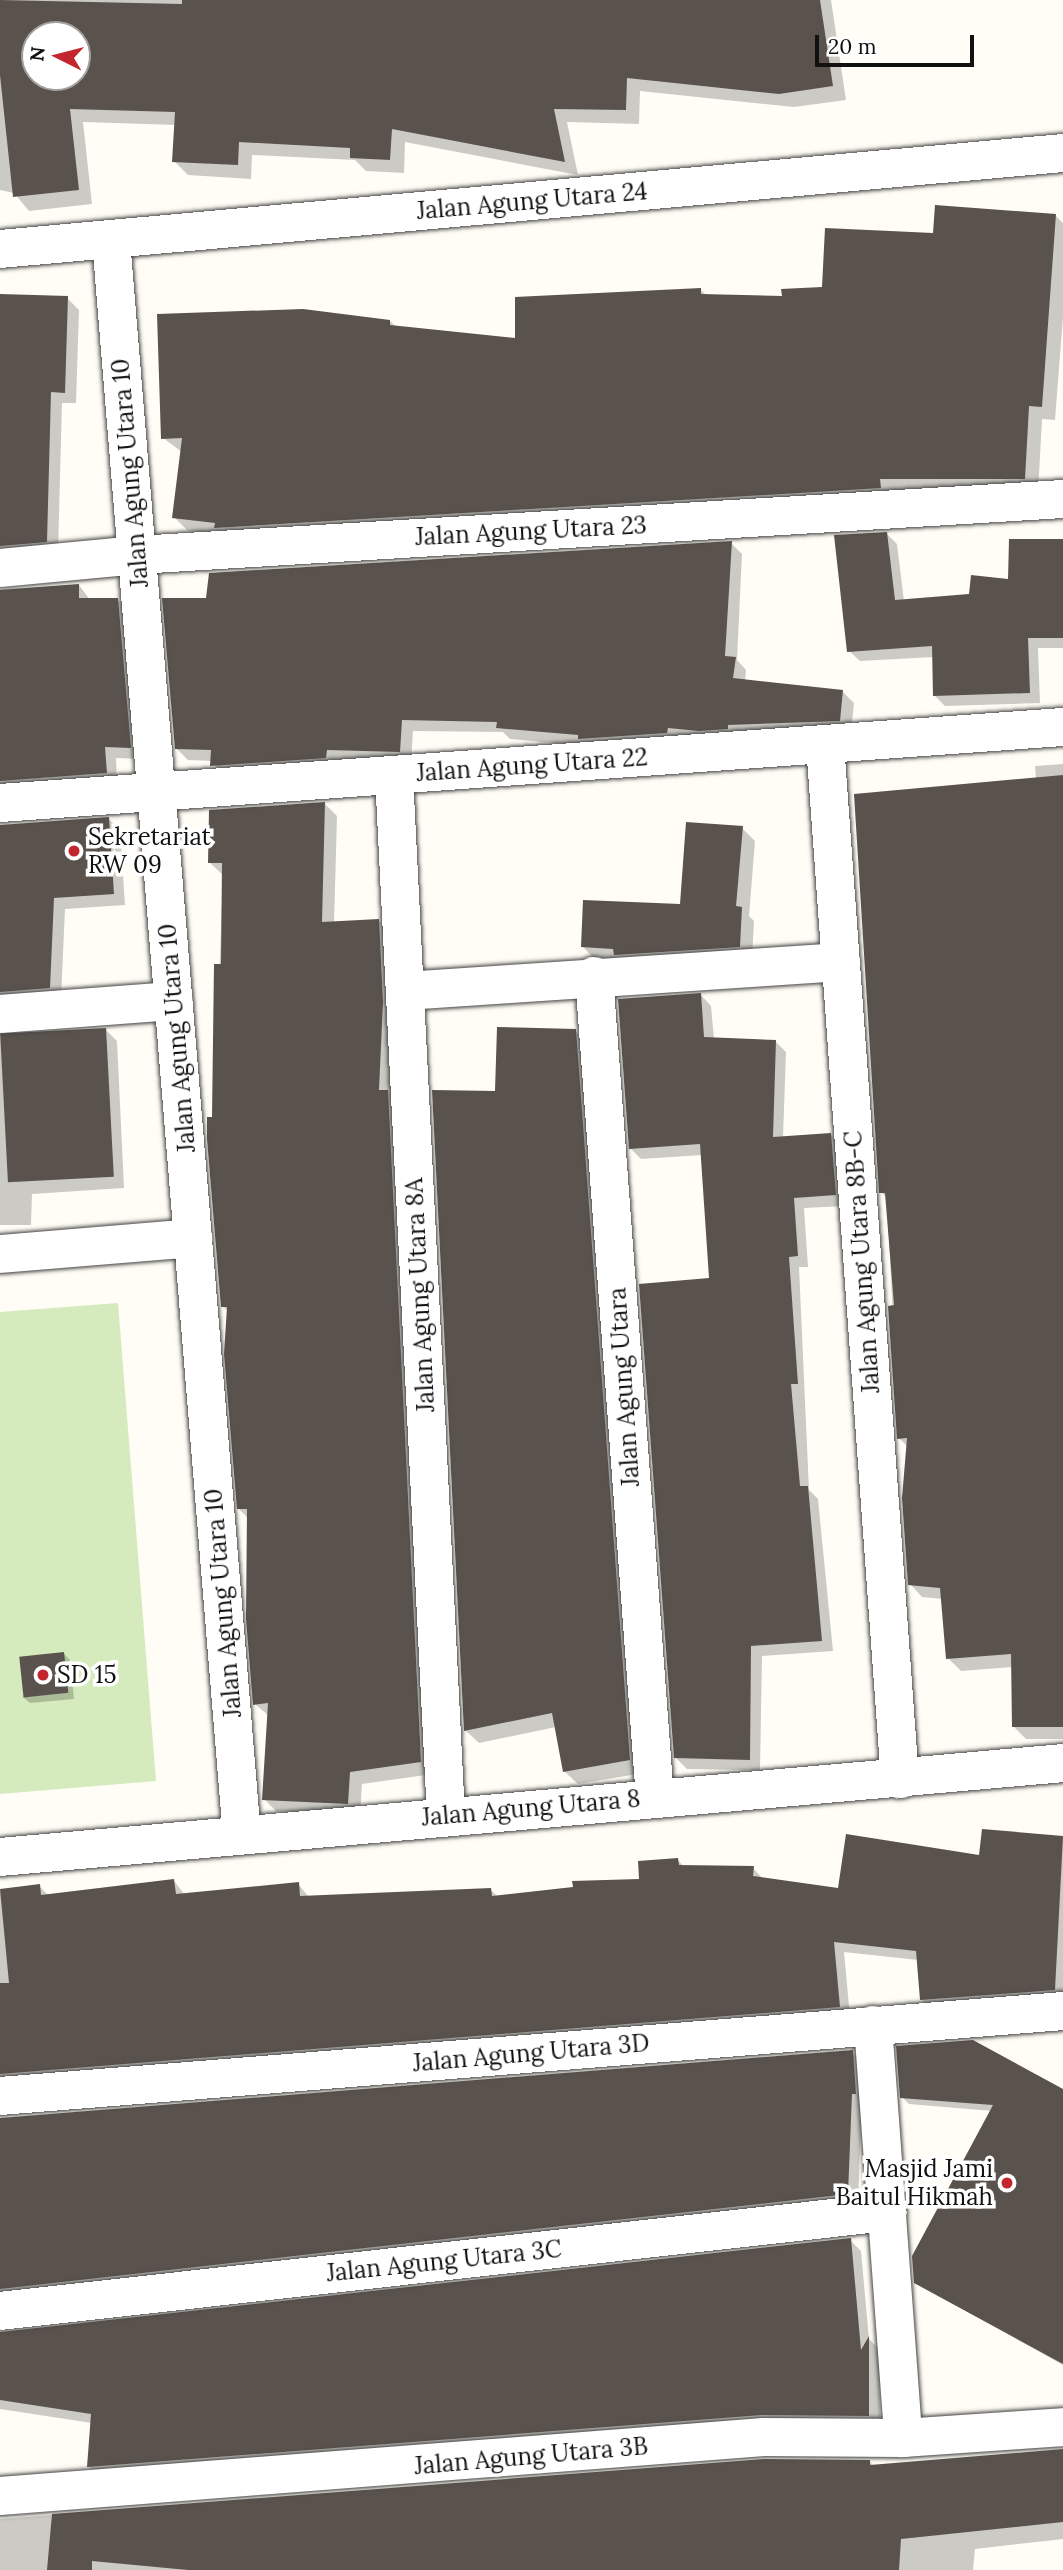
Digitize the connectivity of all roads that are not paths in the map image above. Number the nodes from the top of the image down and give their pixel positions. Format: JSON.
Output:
{"nodes":[{"id":1,"x":1063,"y":153,"type":"edge"},
{"id":2,"x":111,"y":240,"type":"junction"},
{"id":3,"x":0,"y":249,"type":"edge"},
{"id":4,"x":1063,"y":499,"type":"edge"},
{"id":5,"x":137,"y":555,"type":"junction"},
{"id":6,"x":0,"y":568,"type":"edge"},
{"id":7,"x":1063,"y":727,"type":"edge"},
{"id":8,"x":825,"y":744,"type":"junction"},
{"id":9,"x":394,"y":775,"type":"junction"},
{"id":10,"x":158,"y":792,"type":"junction"},
{"id":11,"x":0,"y":803,"type":"edge"},
{"id":12,"x":841,"y":962,"type":"junction"},
{"id":13,"x":594,"y":976,"type":"junction"},
{"id":14,"x":405,"y":991,"type":"junction"},
{"id":15,"x":174,"y":1001,"type":"junction"},
{"id":16,"x":0,"y":1014,"type":"edge"},
{"id":17,"x":193,"y":1238,"type":"junction"},
{"id":18,"x":0,"y":1254,"type":"edge"},
{"id":19,"x":1063,"y":1763,"type":"edge"},
{"id":20,"x":900,"y":1779,"type":"junction"},
{"id":21,"x":655,"y":1798,"type":"junction"},
{"id":22,"x":446,"y":1815,"type":"junction"},
{"id":23,"x":242,"y":1836,"type":"junction"},
{"id":24,"x":0,"y":1857,"type":"edge"},
{"id":25,"x":1063,"y":2011,"type":"edge"},
{"id":26,"x":873,"y":2025,"type":"junction"},
{"id":27,"x":0,"y":2096,"type":"edge"},
{"id":28,"x":887,"y":2212,"type":"junction"},
{"id":29,"x":0,"y":2311,"type":"edge"},
{"id":30,"x":1063,"y":2427,"type":"edge"},
{"id":31,"x":903,"y":2438,"type":"junction"},
{"id":32,"x":0,"y":2496,"type":"edge"}],
"edges":[{"from":1,"to":2,"type":"street","name":"Jalan Agung Utara 24"},
{"from":2,"to":3,"type":"street","name":"Jalan Agung Utara 24"},
{"from":2,"to":5,"type":"street","name":"Jalan Agung Utara 10"},
{"from":4,"to":5,"type":"street","name":"Jalan Agung Utara 23"},
{"from":5,"to":6,"type":"street","name":"Jalan Agung Utara 23"},
{"from":5,"to":10,"type":"street","name":"Jalan Agung Utara 10"},
{"from":7,"to":8,"type":"street","name":"Jalan Agung Utara 22"},
{"from":8,"to":9,"type":"street","name":"Jalan Agung Utara 22"},
{"from":8,"to":12,"type":"street","name":"Jalan Agung Utara 8B-C"},
{"from":9,"to":10,"type":"street","name":"Jalan Agung Utara 22"},
{"from":9,"to":14,"type":"street","name":"Jalan Agung Utara 8A"},
{"from":10,"to":11,"type":"street","name":"Jalan Agung Utara 22"},
{"from":10,"to":15,"type":"street","name":"Jalan Agung Utara 10"},
{"from":12,"to":13,"type":"street"},
{"from":12,"to":20,"type":"street","name":"Jalan Agung Utara 8B-C"},
{"from":13,"to":14,"type":"street"},
{"from":13,"to":21,"type":"street","name":"Jalan Agung Utara"},
{"from":14,"to":22,"type":"street","name":"Jalan Agung Utara 8A"},
{"from":15,"to":16,"type":"street"},
{"from":15,"to":17,"type":"street","name":"Jalan Agung Utara 10"},
{"from":17,"to":18,"type":"street"},
{"from":17,"to":23,"type":"street","name":"Jalan Agung Utara 10"},
{"from":19,"to":20,"type":"street","name":"Jalan Agung Utara 8"},
{"from":20,"to":21,"type":"street","name":"Jalan Agung Utara 8"},
{"from":21,"to":22,"type":"street","name":"Jalan Agung Utara 8"},
{"from":22,"to":23,"type":"street","name":"Jalan Agung Utara 8"},
{"from":23,"to":24,"type":"street","name":"Jalan Agung Utara 8"},
{"from":25,"to":26,"type":"street","name":"Jalan Agung Utara 3D"},
{"from":26,"to":27,"type":"street","name":"Jalan Agung Utara 3D"},
{"from":26,"to":28,"type":"street"},
{"from":28,"to":29,"type":"street","name":"Jalan Agung Utara 3C"},
{"from":28,"to":31,"type":"street"},
{"from":30,"to":31,"type":"street","name":"Jalan Agung Utara 3B"},
{"from":31,"to":32,"type":"street","name":"Jalan Agung Utara 3B"}]}
